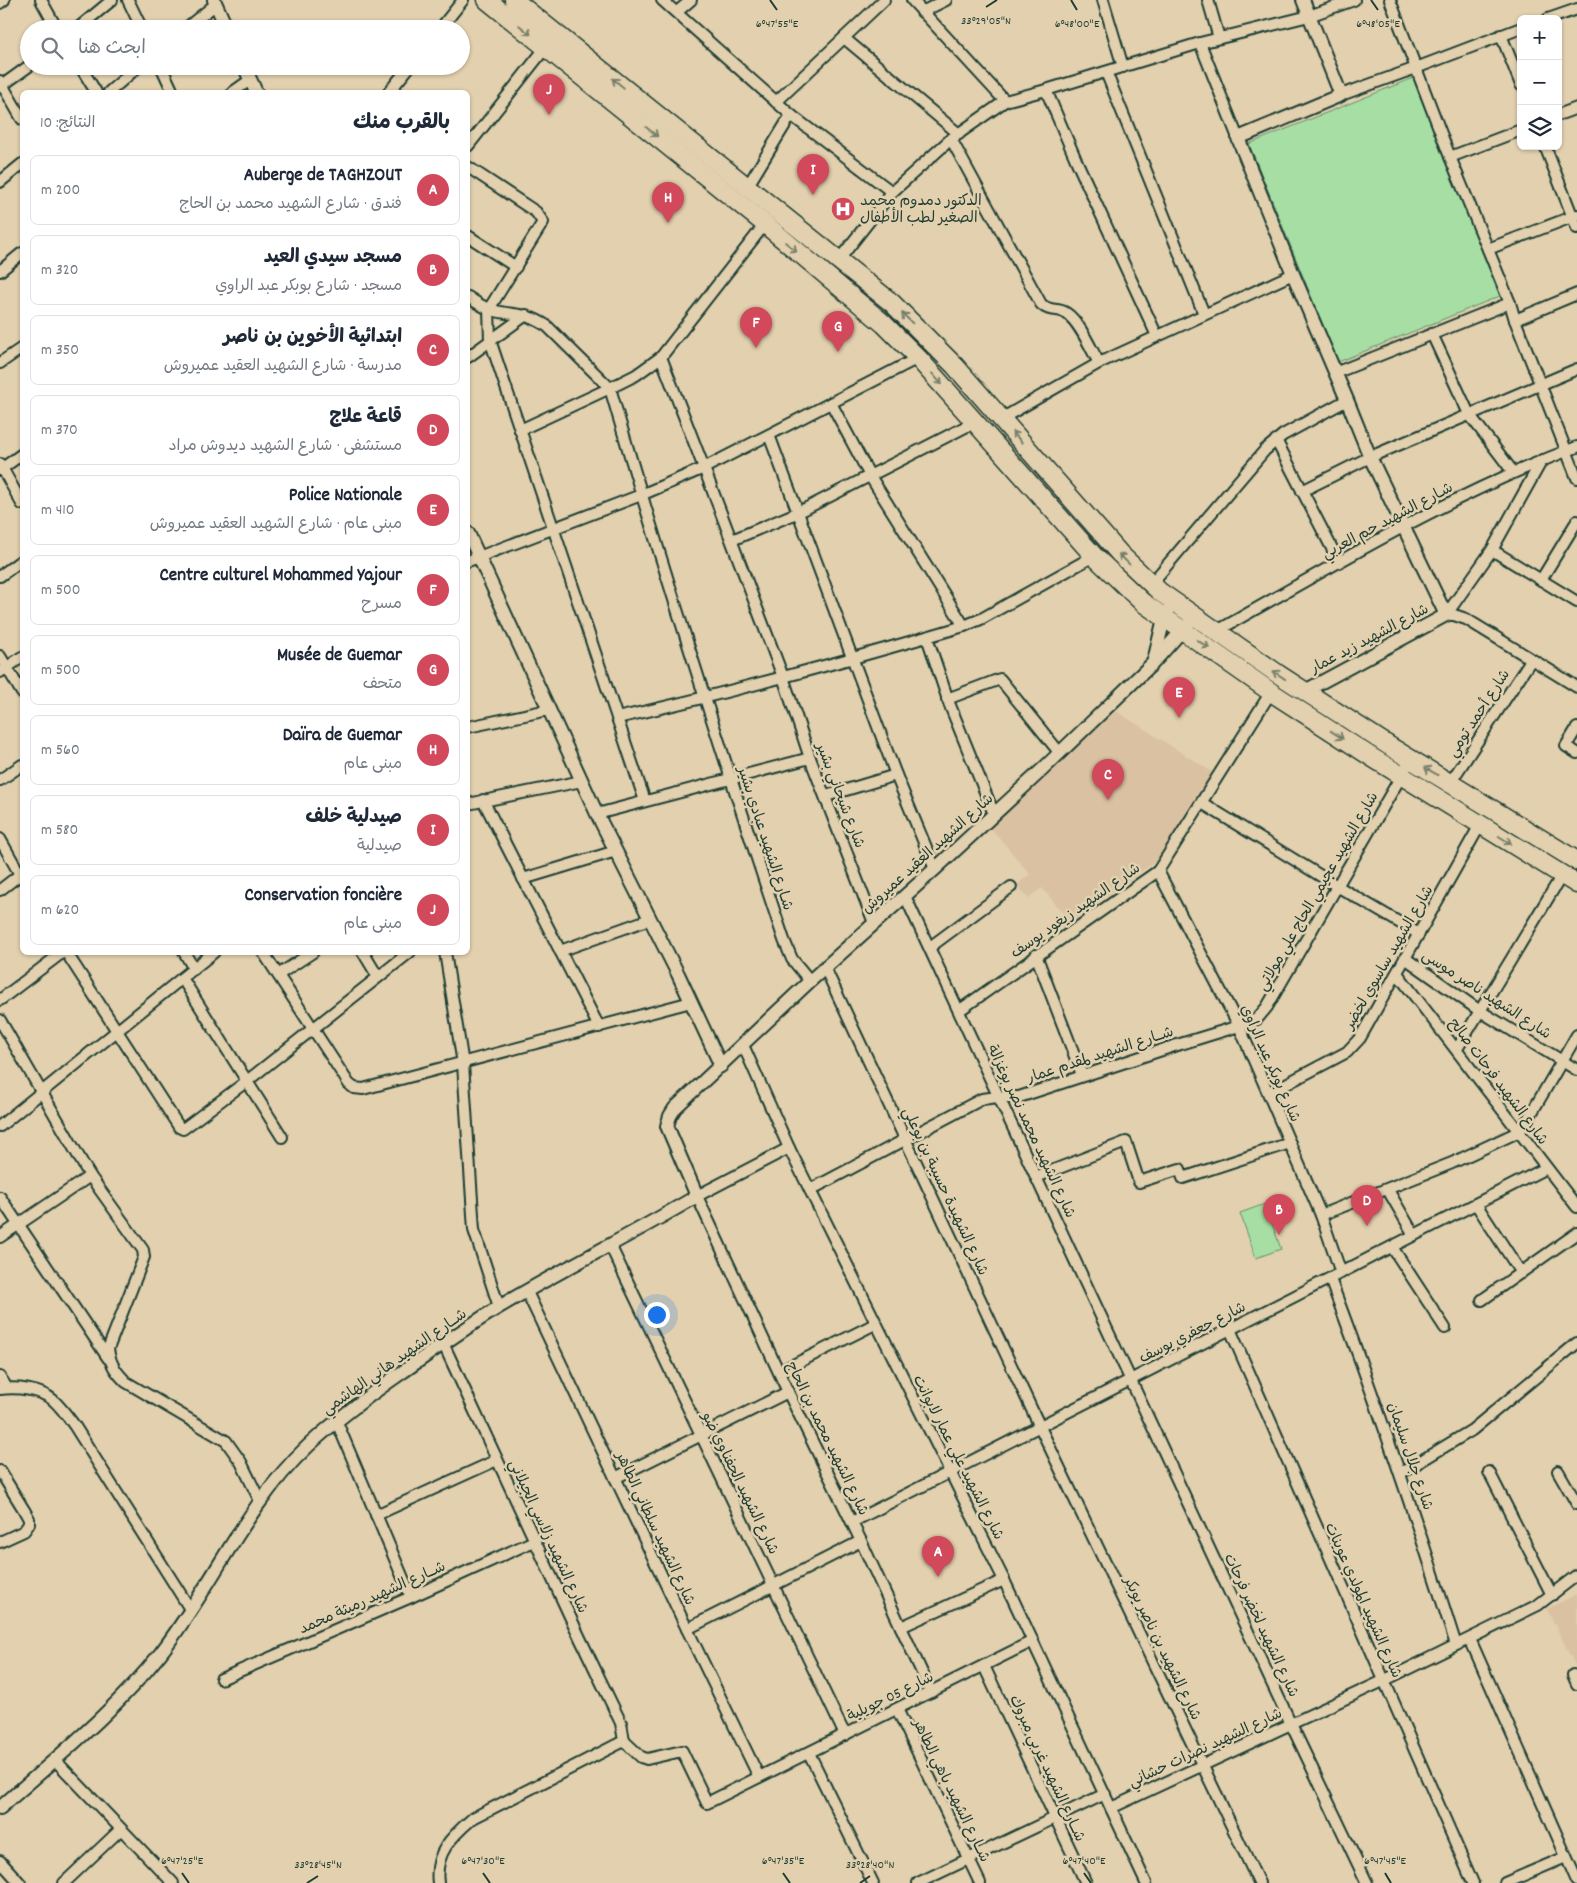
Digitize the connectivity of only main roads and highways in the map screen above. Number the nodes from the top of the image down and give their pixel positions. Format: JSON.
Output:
{"nodes":[{"id":1,"x":487,"y":0,"type":"edge"},
{"id":2,"x":514,"y":0,"type":"edge"},
{"id":3,"x":722,"y":166,"type":"junction"},
{"id":4,"x":709,"y":179,"type":"junction"},
{"id":5,"x":1577,"y":861,"type":"edge"},
{"id":6,"x":1569,"y":880,"type":"edge"}],
"edges":[{"from":1,"to":4,"type":"highway","one_way":true},
{"from":3,"to":2,"type":"highway","one_way":true},
{"from":3,"to":4,"type":"highway"},
{"from":5,"to":3,"type":"highway","one_way":true},
{"from":4,"to":6,"type":"highway","one_way":true}]}
